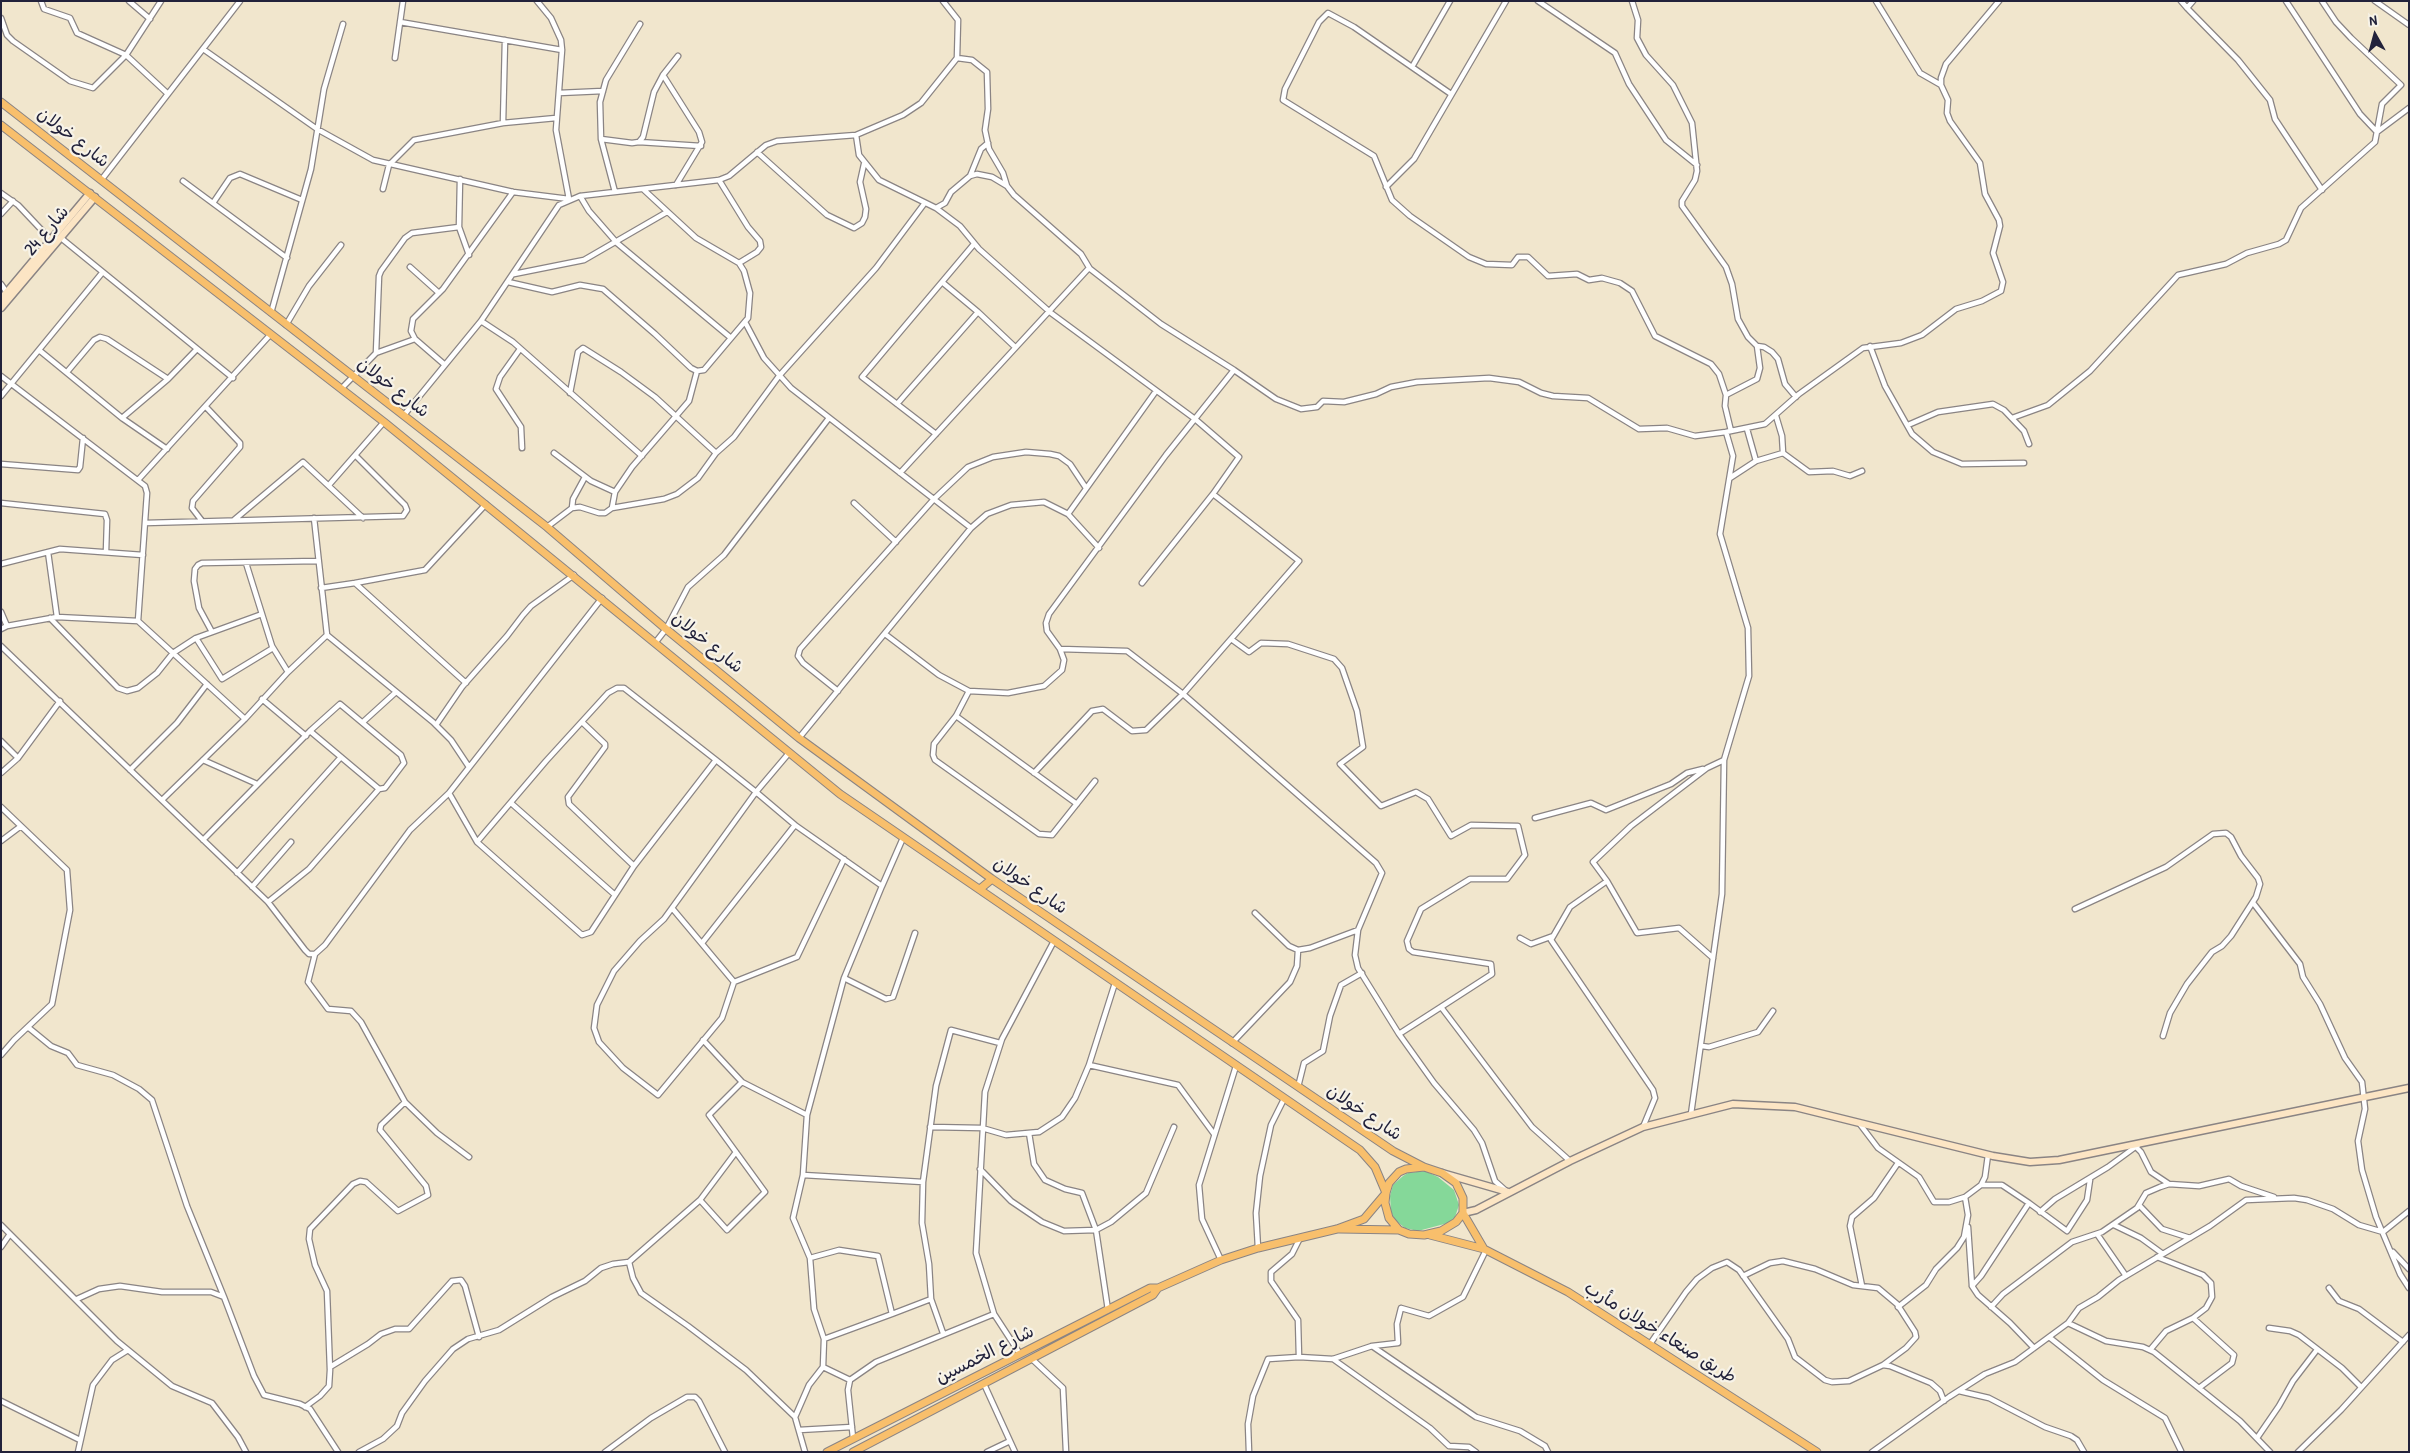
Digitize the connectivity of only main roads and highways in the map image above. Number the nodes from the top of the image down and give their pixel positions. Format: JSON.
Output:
{"nodes":[{"id":1,"x":1,"y":102,"type":"edge"},
{"id":2,"x":1,"y":125,"type":"edge"},
{"id":3,"x":992,"y":879,"type":"junction"},
{"id":4,"x":980,"y":889,"type":"junction"},
{"id":5,"x":1424,"y":1167,"type":"junction"},
{"id":6,"x":1386,"y":1193,"type":"junction"},
{"id":7,"x":1463,"y":1213,"type":"junction"},
{"id":8,"x":1337,"y":1229,"type":"junction"},
{"id":9,"x":1398,"y":1230,"type":"junction"},
{"id":10,"x":1430,"y":1235,"type":"junction"},
{"id":11,"x":1485,"y":1249,"type":"junction"},
{"id":12,"x":1158,"y":1288,"type":"junction"},
{"id":13,"x":836,"y":1450,"type":"edge"},
{"id":14,"x":826,"y":1452,"type":"edge"},
{"id":15,"x":853,"y":1452,"type":"edge"},
{"id":16,"x":1817,"y":1452,"type":"edge"}],
"edges":[{"from":1,"to":3,"type":"main road","name":"شارع خولان"},
{"from":2,"to":4,"type":"main road","name":"شارع خولان"},
{"from":3,"to":4,"type":"main road"},
{"from":3,"to":5,"type":"main road","name":"شارع خولان"},
{"from":4,"to":6,"type":"main road","name":"شارع خولان"},
{"from":5,"to":6,"type":"main road"},
{"from":5,"to":7,"type":"main road"},
{"from":6,"to":8,"type":"main road","name":"شارع الخمسين"},
{"from":6,"to":9,"type":"main road"},
{"from":7,"to":10,"type":"main road"},
{"from":7,"to":11,"type":"main road"},
{"from":8,"to":9,"type":"main road","name":"شارع الخمسين"},
{"from":8,"to":12,"type":"main road","name":"شارع الخمسين"},
{"from":9,"to":10,"type":"main road"},
{"from":10,"to":11,"type":"main road","name":"طريق صنعاء خولان مأرب"},
{"from":11,"to":16,"type":"main road","name":"طريق صنعاء خولان مأرب"},
{"from":12,"to":13,"type":"main road","name":"شارع الخمسين"},
{"from":12,"to":15,"type":"main road","name":"شارع الخمسين"},
{"from":13,"to":14,"type":"main road","name":"شارع الخمسين"}]}
